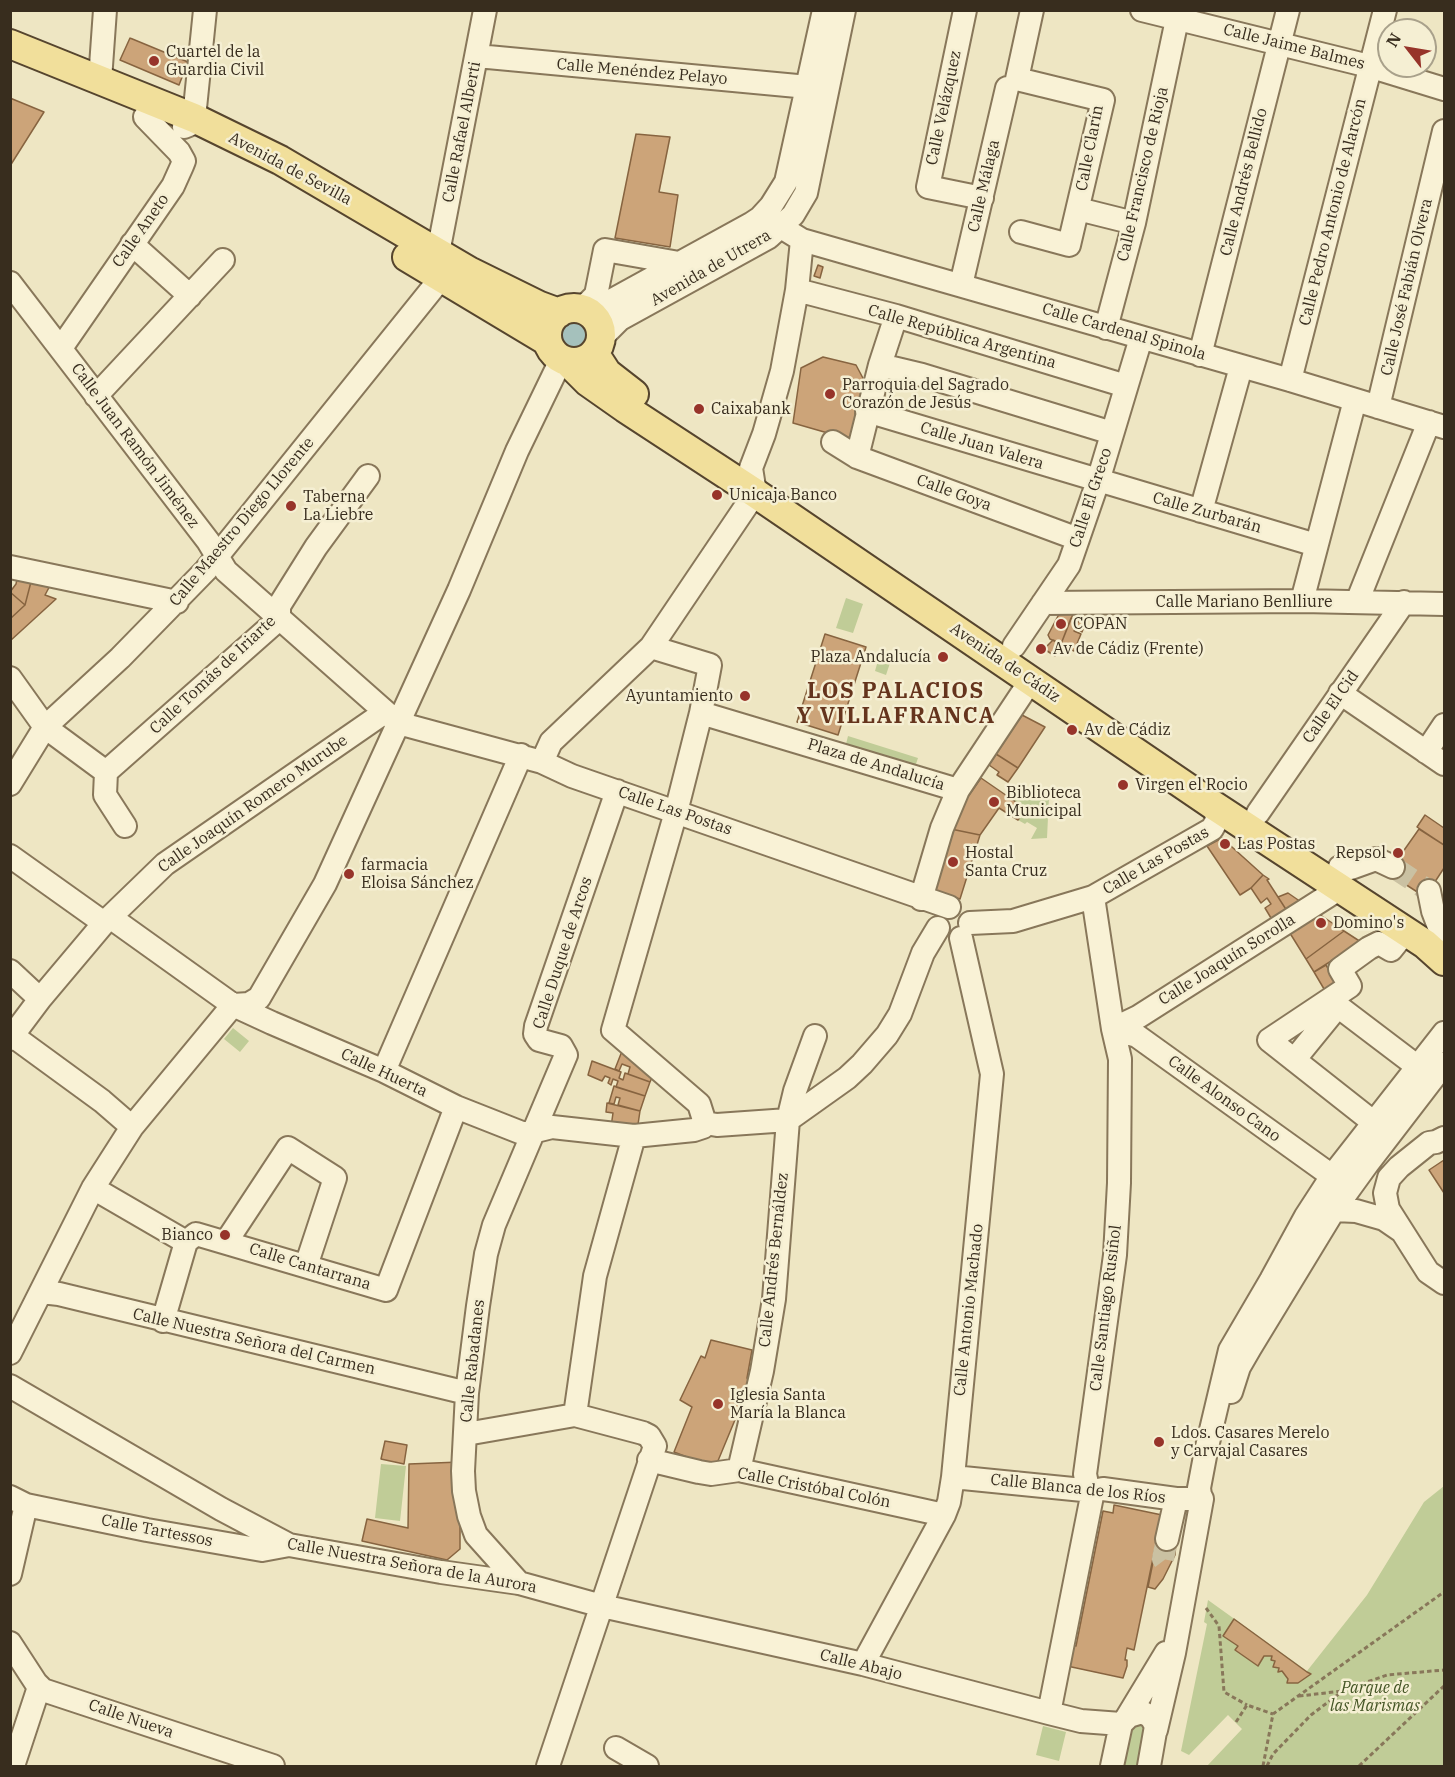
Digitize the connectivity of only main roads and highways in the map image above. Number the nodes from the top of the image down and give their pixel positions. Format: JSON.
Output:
{"nodes":[{"id":1,"x":10,"y":44,"type":"edge"},
{"id":2,"x":10,"y":62,"type":"edge"},
{"id":3,"x":440,"y":266,"type":"junction"},
{"id":4,"x":575,"y":336,"type":"joint"},
{"id":5,"x":753,"y":480,"type":"junction"},
{"id":6,"x":1340,"y":878,"type":"junction"},
{"id":7,"x":1443,"y":933,"type":"edge"},
{"id":8,"x":1444,"y":961,"type":"edge"}],
"edges":[{"from":1,"to":3,"type":"main road","name":"Avenida de Sevilla"},
{"from":2,"to":3,"type":"main road","name":"Avenida de Sevilla"},
{"from":3,"to":4,"type":"main road","name":"Avenida de Sevilla"},
{"from":4,"to":5,"type":"main road","name":"Avenida de Cádiz"},
{"from":5,"to":6,"type":"main road","name":"Avenida de Cádiz"},
{"from":5,"to":6,"type":"main road","name":"Avenida de Cádiz"},
{"from":6,"to":7,"type":"main road","name":"Avenida de Cádiz"},
{"from":6,"to":8,"type":"main road","name":"Avenida de Cádiz"}]}
